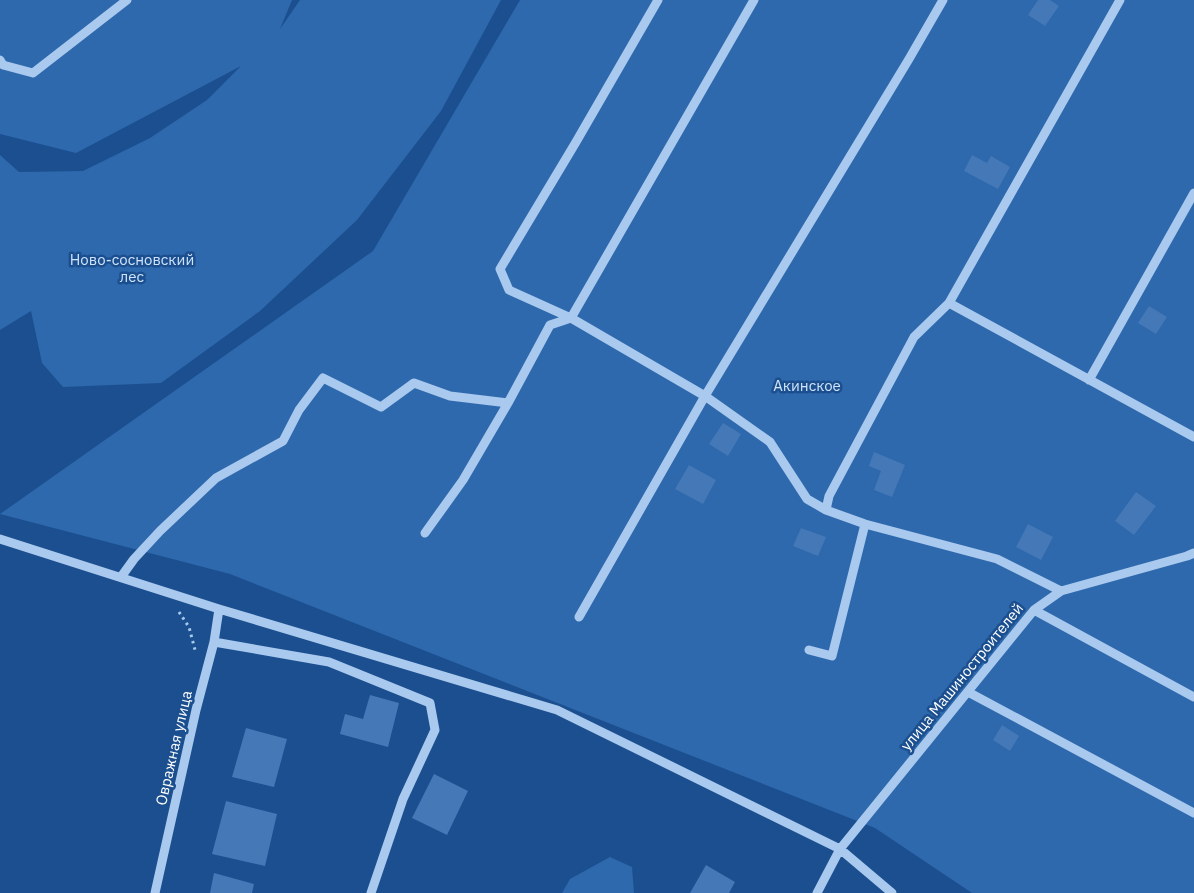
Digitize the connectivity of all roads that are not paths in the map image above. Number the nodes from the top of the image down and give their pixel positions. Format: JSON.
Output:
{"nodes":[{"id":1,"x":127,"y":0,"type":"edge"},
{"id":2,"x":658,"y":0,"type":"edge"},
{"id":3,"x":754,"y":0,"type":"edge"},
{"id":4,"x":942,"y":0,"type":"edge"},
{"id":5,"x":1120,"y":0,"type":"edge"},
{"id":6,"x":0,"y":60,"type":"edge"},
{"id":7,"x":1194,"y":193,"type":"edge"},
{"id":8,"x":950,"y":303,"type":"junction"},
{"id":9,"x":571,"y":318,"type":"junction"},
{"id":10,"x":1089,"y":380,"type":"junction"},
{"id":11,"x":705,"y":396,"type":"junction"},
{"id":12,"x":508,"y":403,"type":"junction"},
{"id":13,"x":1194,"y":437,"type":"edge"},
{"id":14,"x":826,"y":510,"type":"junction"},
{"id":15,"x":865,"y":524,"type":"junction"},
{"id":16,"x":425,"y":533,"type":"dead end"},
{"id":17,"x":0,"y":539,"type":"edge"},
{"id":18,"x":1194,"y":552,"type":"edge"},
{"id":19,"x":121,"y":577,"type":"junction"},
{"id":20,"x":1061,"y":591,"type":"junction"},
{"id":21,"x":219,"y":609,"type":"junction"},
{"id":22,"x":1034,"y":610,"type":"junction"},
{"id":23,"x":580,"y":617,"type":"dead end"},
{"id":24,"x":214,"y":642,"type":"junction"},
{"id":25,"x":809,"y":650,"type":"dead end"},
{"id":26,"x":968,"y":692,"type":"junction"},
{"id":27,"x":1194,"y":697,"type":"edge"},
{"id":28,"x":1194,"y":813,"type":"edge"},
{"id":29,"x":840,"y":849,"type":"junction"},
{"id":30,"x":155,"y":893,"type":"edge"},
{"id":31,"x":370,"y":893,"type":"edge"},
{"id":32,"x":817,"y":893,"type":"edge"},
{"id":33,"x":892,"y":893,"type":"edge"}],
"edges":[{"from":1,"to":6,"type":"street"},
{"from":2,"to":9,"type":"street"},
{"from":3,"to":9,"type":"street"},
{"from":4,"to":11,"type":"street"},
{"from":5,"to":8,"type":"street"},
{"from":7,"to":10,"type":"street"},
{"from":8,"to":10,"type":"street"},
{"from":8,"to":14,"type":"street"},
{"from":9,"to":11,"type":"street"},
{"from":9,"to":12,"type":"street"},
{"from":10,"to":13,"type":"street"},
{"from":11,"to":14,"type":"street"},
{"from":11,"to":23,"type":"street"},
{"from":12,"to":16,"type":"street"},
{"from":12,"to":19,"type":"street"},
{"from":14,"to":15,"type":"street"},
{"from":15,"to":20,"type":"street"},
{"from":15,"to":25,"type":"street"},
{"from":17,"to":19,"type":"street"},
{"from":18,"to":20,"type":"street","name":"улица Машиностроителей"},
{"from":19,"to":21,"type":"street"},
{"from":20,"to":22,"type":"street","name":"улица Машиностроителей"},
{"from":21,"to":24,"type":"street","name":"Овражная улица"},
{"from":21,"to":29,"type":"street"},
{"from":22,"to":26,"type":"street","name":"улица Машиностроителей"},
{"from":22,"to":27,"type":"street"},
{"from":24,"to":30,"type":"street","name":"Овражная улица"},
{"from":24,"to":31,"type":"street"},
{"from":26,"to":28,"type":"street"},
{"from":26,"to":29,"type":"street","name":"улица Машиностроителей"},
{"from":29,"to":32,"type":"street","name":"улица Машиностроителей"},
{"from":29,"to":33,"type":"street"}]}
